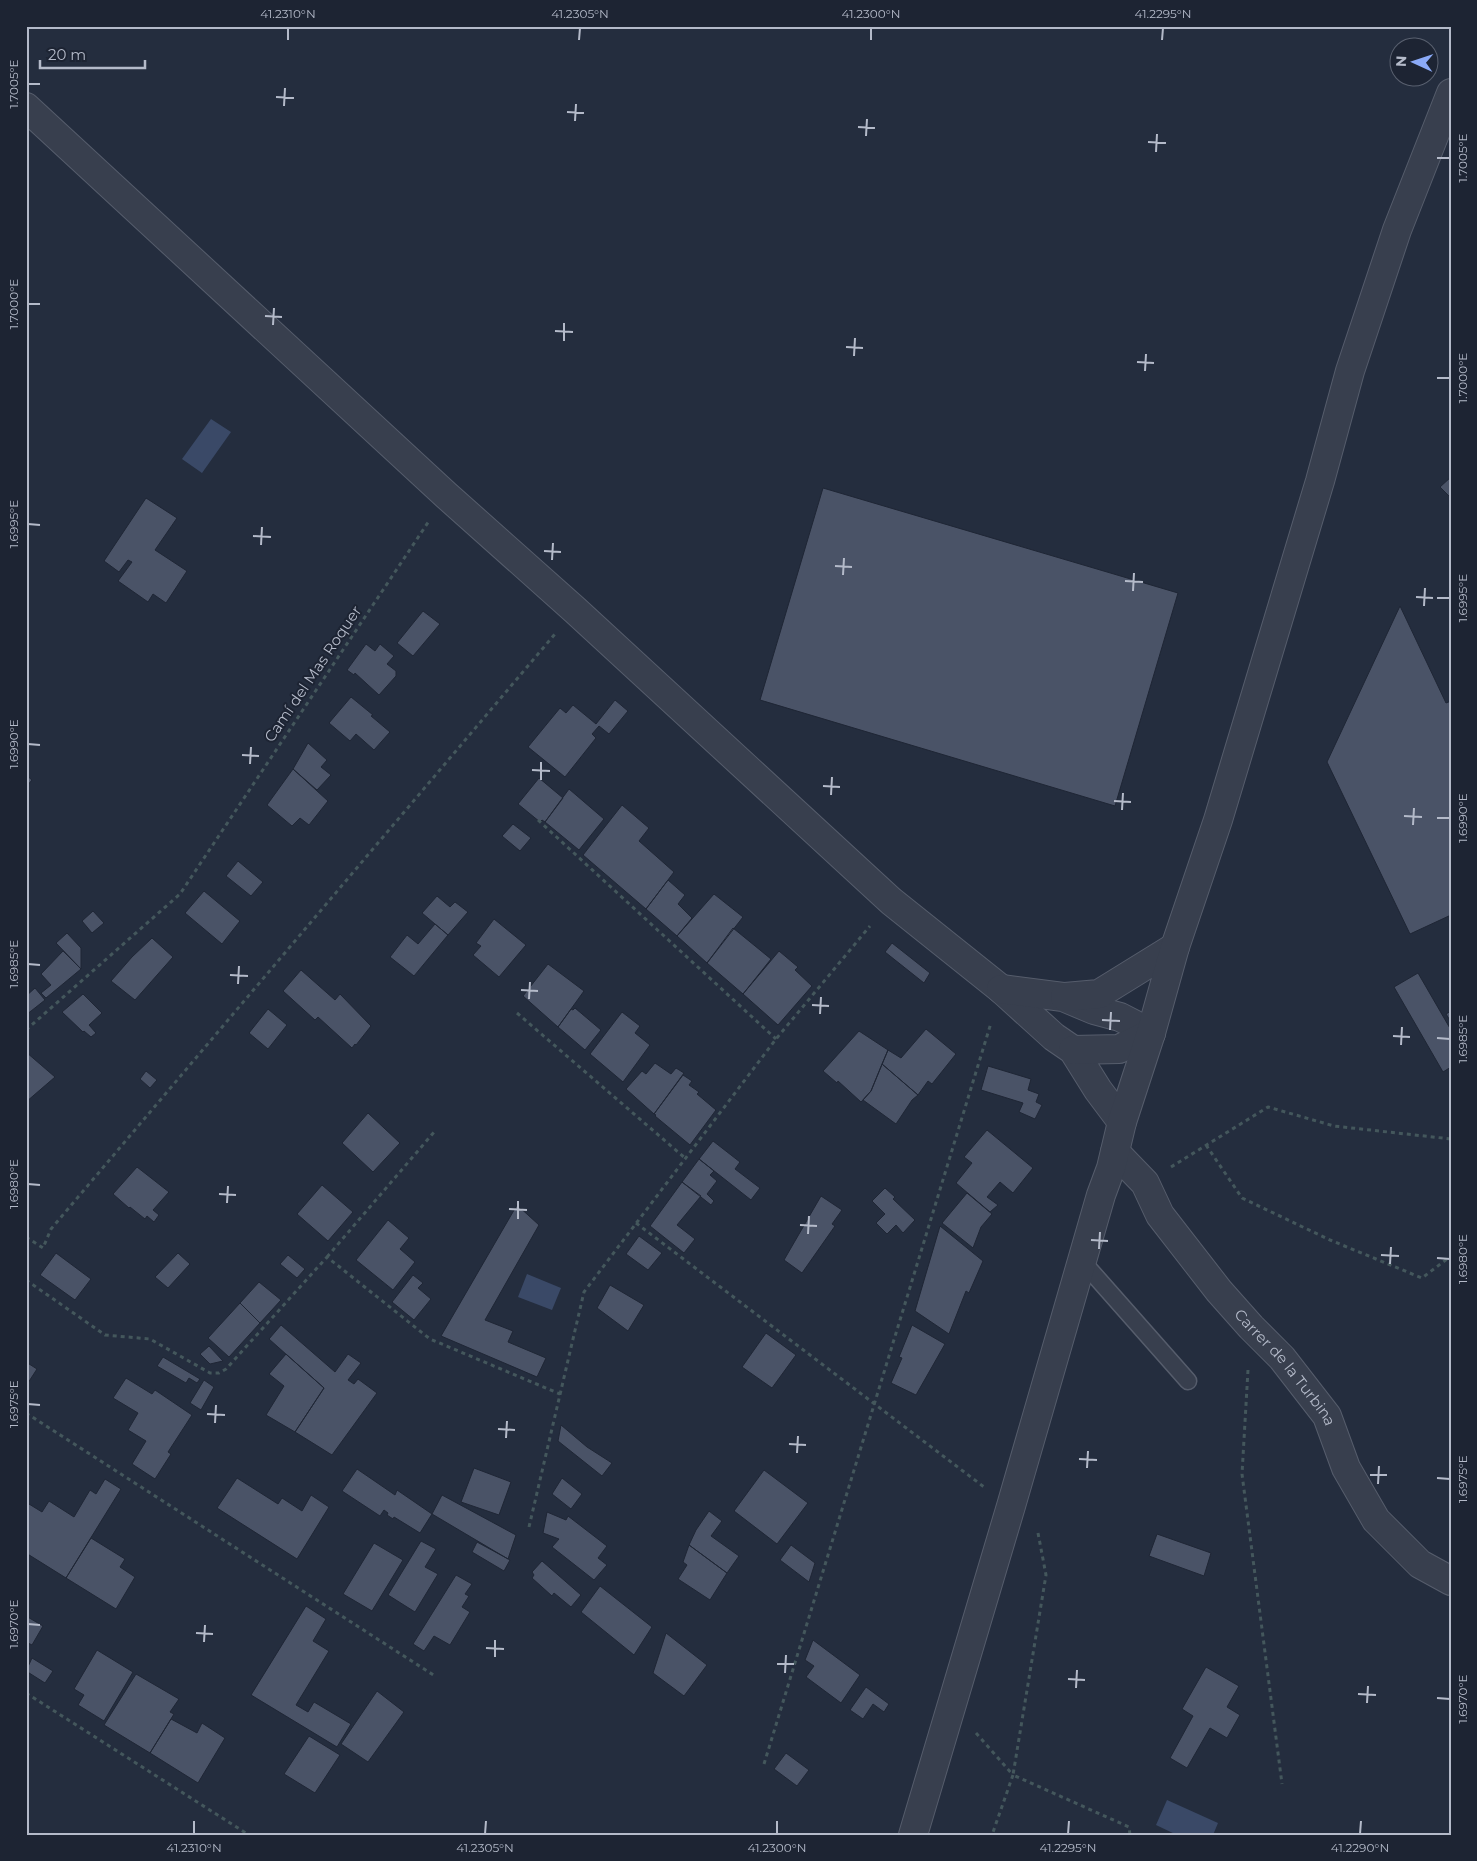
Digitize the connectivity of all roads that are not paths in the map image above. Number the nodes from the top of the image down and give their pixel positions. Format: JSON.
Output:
{"nodes":[{"id":1,"x":1451,"y":93,"type":"edge"},
{"id":2,"x":26,"y":107,"type":"edge"},
{"id":3,"x":1176,"y":947,"type":"junction"},
{"id":4,"x":1001,"y":989,"type":"junction"},
{"id":5,"x":1063,"y":997,"type":"junction"},
{"id":6,"x":1151,"y":1033,"type":"junction"},
{"id":7,"x":1073,"y":1050,"type":"junction"},
{"id":8,"x":1122,"y":1122,"type":"junction"},
{"id":9,"x":1115,"y":1152,"type":"junction"},
{"id":10,"x":1082,"y":1261,"type":"junction"},
{"id":11,"x":1188,"y":1380,"type":"dead end"},
{"id":12,"x":1451,"y":1581,"type":"edge"},
{"id":13,"x":913,"y":1835,"type":"edge"}],
"edges":[{"from":1,"to":3,"type":"street"},
{"from":2,"to":4,"type":"street"},
{"from":3,"to":5,"type":"street"},
{"from":3,"to":6,"type":"street"},
{"from":4,"to":5,"type":"street"},
{"from":4,"to":7,"type":"street"},
{"from":5,"to":6,"type":"street"},
{"from":6,"to":7,"type":"street"},
{"from":6,"to":8,"type":"street"},
{"from":7,"to":8,"type":"street"},
{"from":8,"to":9,"type":"street"},
{"from":9,"to":10,"type":"street"},
{"from":9,"to":12,"type":"street","name":"Carrer de la Turbina"},
{"from":10,"to":11,"type":"lane"},
{"from":10,"to":13,"type":"street"}]}
